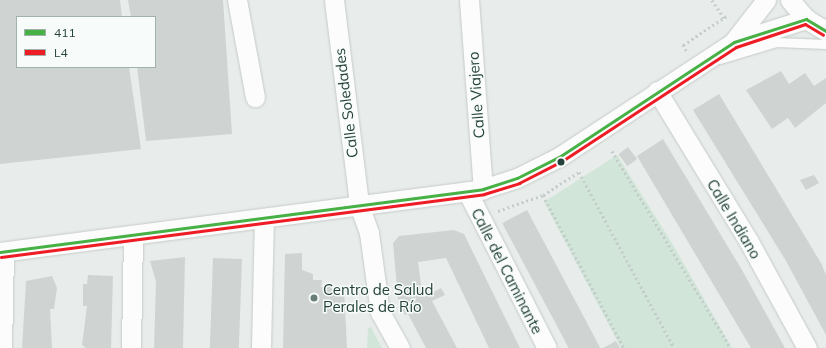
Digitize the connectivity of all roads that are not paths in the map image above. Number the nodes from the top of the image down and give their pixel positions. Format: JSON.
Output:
{"nodes":[{"id":1,"x":237,"y":0,"type":"edge"},
{"id":2,"x":334,"y":0,"type":"edge"},
{"id":3,"x":469,"y":0,"type":"edge"},
{"id":4,"x":766,"y":0,"type":"edge"},
{"id":5,"x":790,"y":0,"type":"edge"},
{"id":6,"x":806,"y":19,"type":"junction"},
{"id":7,"x":826,"y":31,"type":"edge"},
{"id":8,"x":734,"y":42,"type":"junction"},
{"id":9,"x":826,"y":44,"type":"edge"},
{"id":10,"x":696,"y":66,"type":"junction"},
{"id":11,"x":657,"y":91,"type":"junction"},
{"id":12,"x":255,"y":97,"type":"dead end"},
{"id":13,"x":476,"y":191,"type":"junction"},
{"id":14,"x":359,"y":205,"type":"junction"},
{"id":15,"x":264,"y":218,"type":"junction"},
{"id":16,"x":133,"y":236,"type":"junction"},
{"id":17,"x":2,"y":252,"type":"edge"},
{"id":18,"x":2,"y":348,"type":"edge"},
{"id":19,"x":131,"y":348,"type":"edge"},
{"id":20,"x":261,"y":348,"type":"edge"},
{"id":21,"x":400,"y":348,"type":"edge"},
{"id":22,"x":547,"y":348,"type":"edge"},
{"id":23,"x":807,"y":348,"type":"edge"}],
"edges":[{"from":1,"to":12,"type":"street"},
{"from":2,"to":14,"type":"street","name":"Calle Soledades"},
{"from":3,"to":13,"type":"street","name":"Calle Viajero"},
{"from":4,"to":8,"type":"street"},
{"from":5,"to":6,"type":"street"},
{"from":6,"to":7,"type":"street"},
{"from":6,"to":8,"type":"street"},
{"from":8,"to":10,"type":"street"},
{"from":9,"to":10,"type":"lane"},
{"from":10,"to":11,"type":"street"},
{"from":11,"to":13,"type":"street"},
{"from":11,"to":23,"type":"street","name":"Calle Indiano"},
{"from":13,"to":14,"type":"street"},
{"from":13,"to":22,"type":"street","name":"Calle del Caminante"},
{"from":14,"to":15,"type":"street"},
{"from":14,"to":21,"type":"street","name":"Calle Soledades"},
{"from":15,"to":16,"type":"street"},
{"from":15,"to":20,"type":"street"},
{"from":16,"to":17,"type":"street"},
{"from":16,"to":19,"type":"street"},
{"from":17,"to":18,"type":"street"}]}
